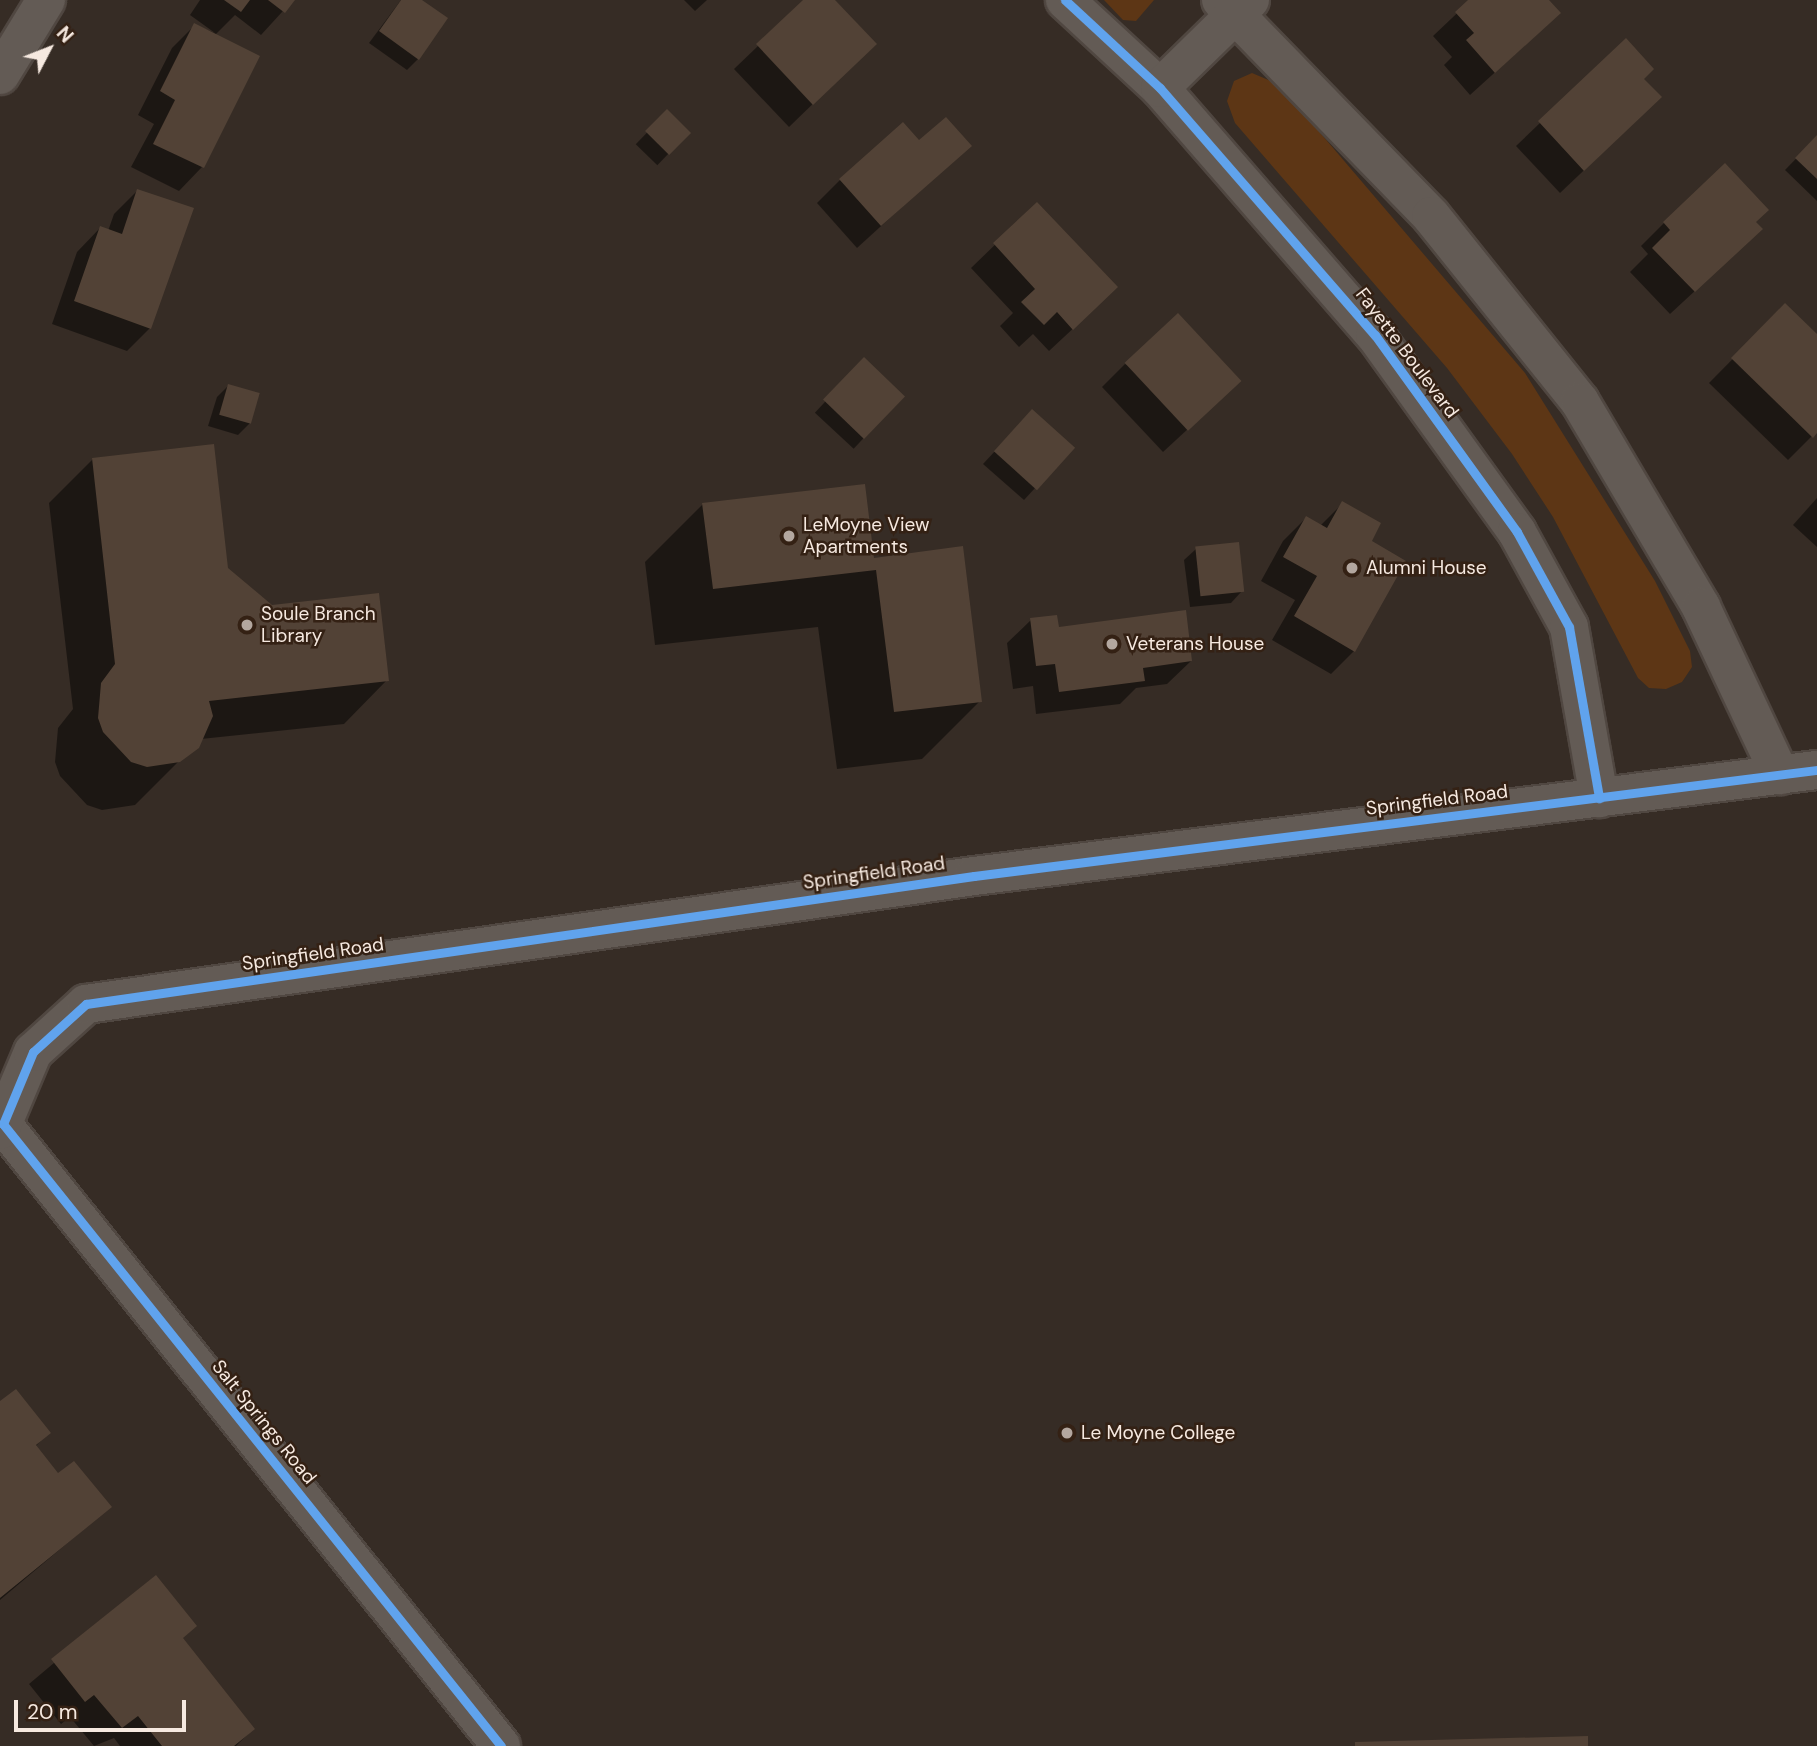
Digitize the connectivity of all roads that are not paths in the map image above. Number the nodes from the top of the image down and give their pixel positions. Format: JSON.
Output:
{"nodes":[{"id":1,"x":46,"y":0,"type":"edge"},
{"id":2,"x":1065,"y":0,"type":"edge"},
{"id":3,"x":1235,"y":5,"type":"edge"},
{"id":4,"x":0,"y":75,"type":"edge"},
{"id":5,"x":1160,"y":88,"type":"junction"},
{"id":6,"x":1817,"y":770,"type":"edge"},
{"id":7,"x":1780,"y":775,"type":"junction"},
{"id":8,"x":1600,"y":798,"type":"junction"},
{"id":9,"x":1,"y":1125,"type":"edge"},
{"id":10,"x":500,"y":1746,"type":"edge"}],
"edges":[{"from":1,"to":4,"type":"street"},
{"from":2,"to":5,"type":"street","name":"Fayette Boulevard"},
{"from":3,"to":5,"type":"street"},
{"from":3,"to":7,"type":"street"},
{"from":5,"to":8,"type":"street","name":"Fayette Boulevard"},
{"from":6,"to":7,"type":"street","name":"Springfield Road"},
{"from":7,"to":8,"type":"street","name":"Springfield Road"},
{"from":8,"to":9,"type":"street","name":"Springfield Road"},
{"from":9,"to":10,"type":"street","name":"Salt Springs Road"}]}
